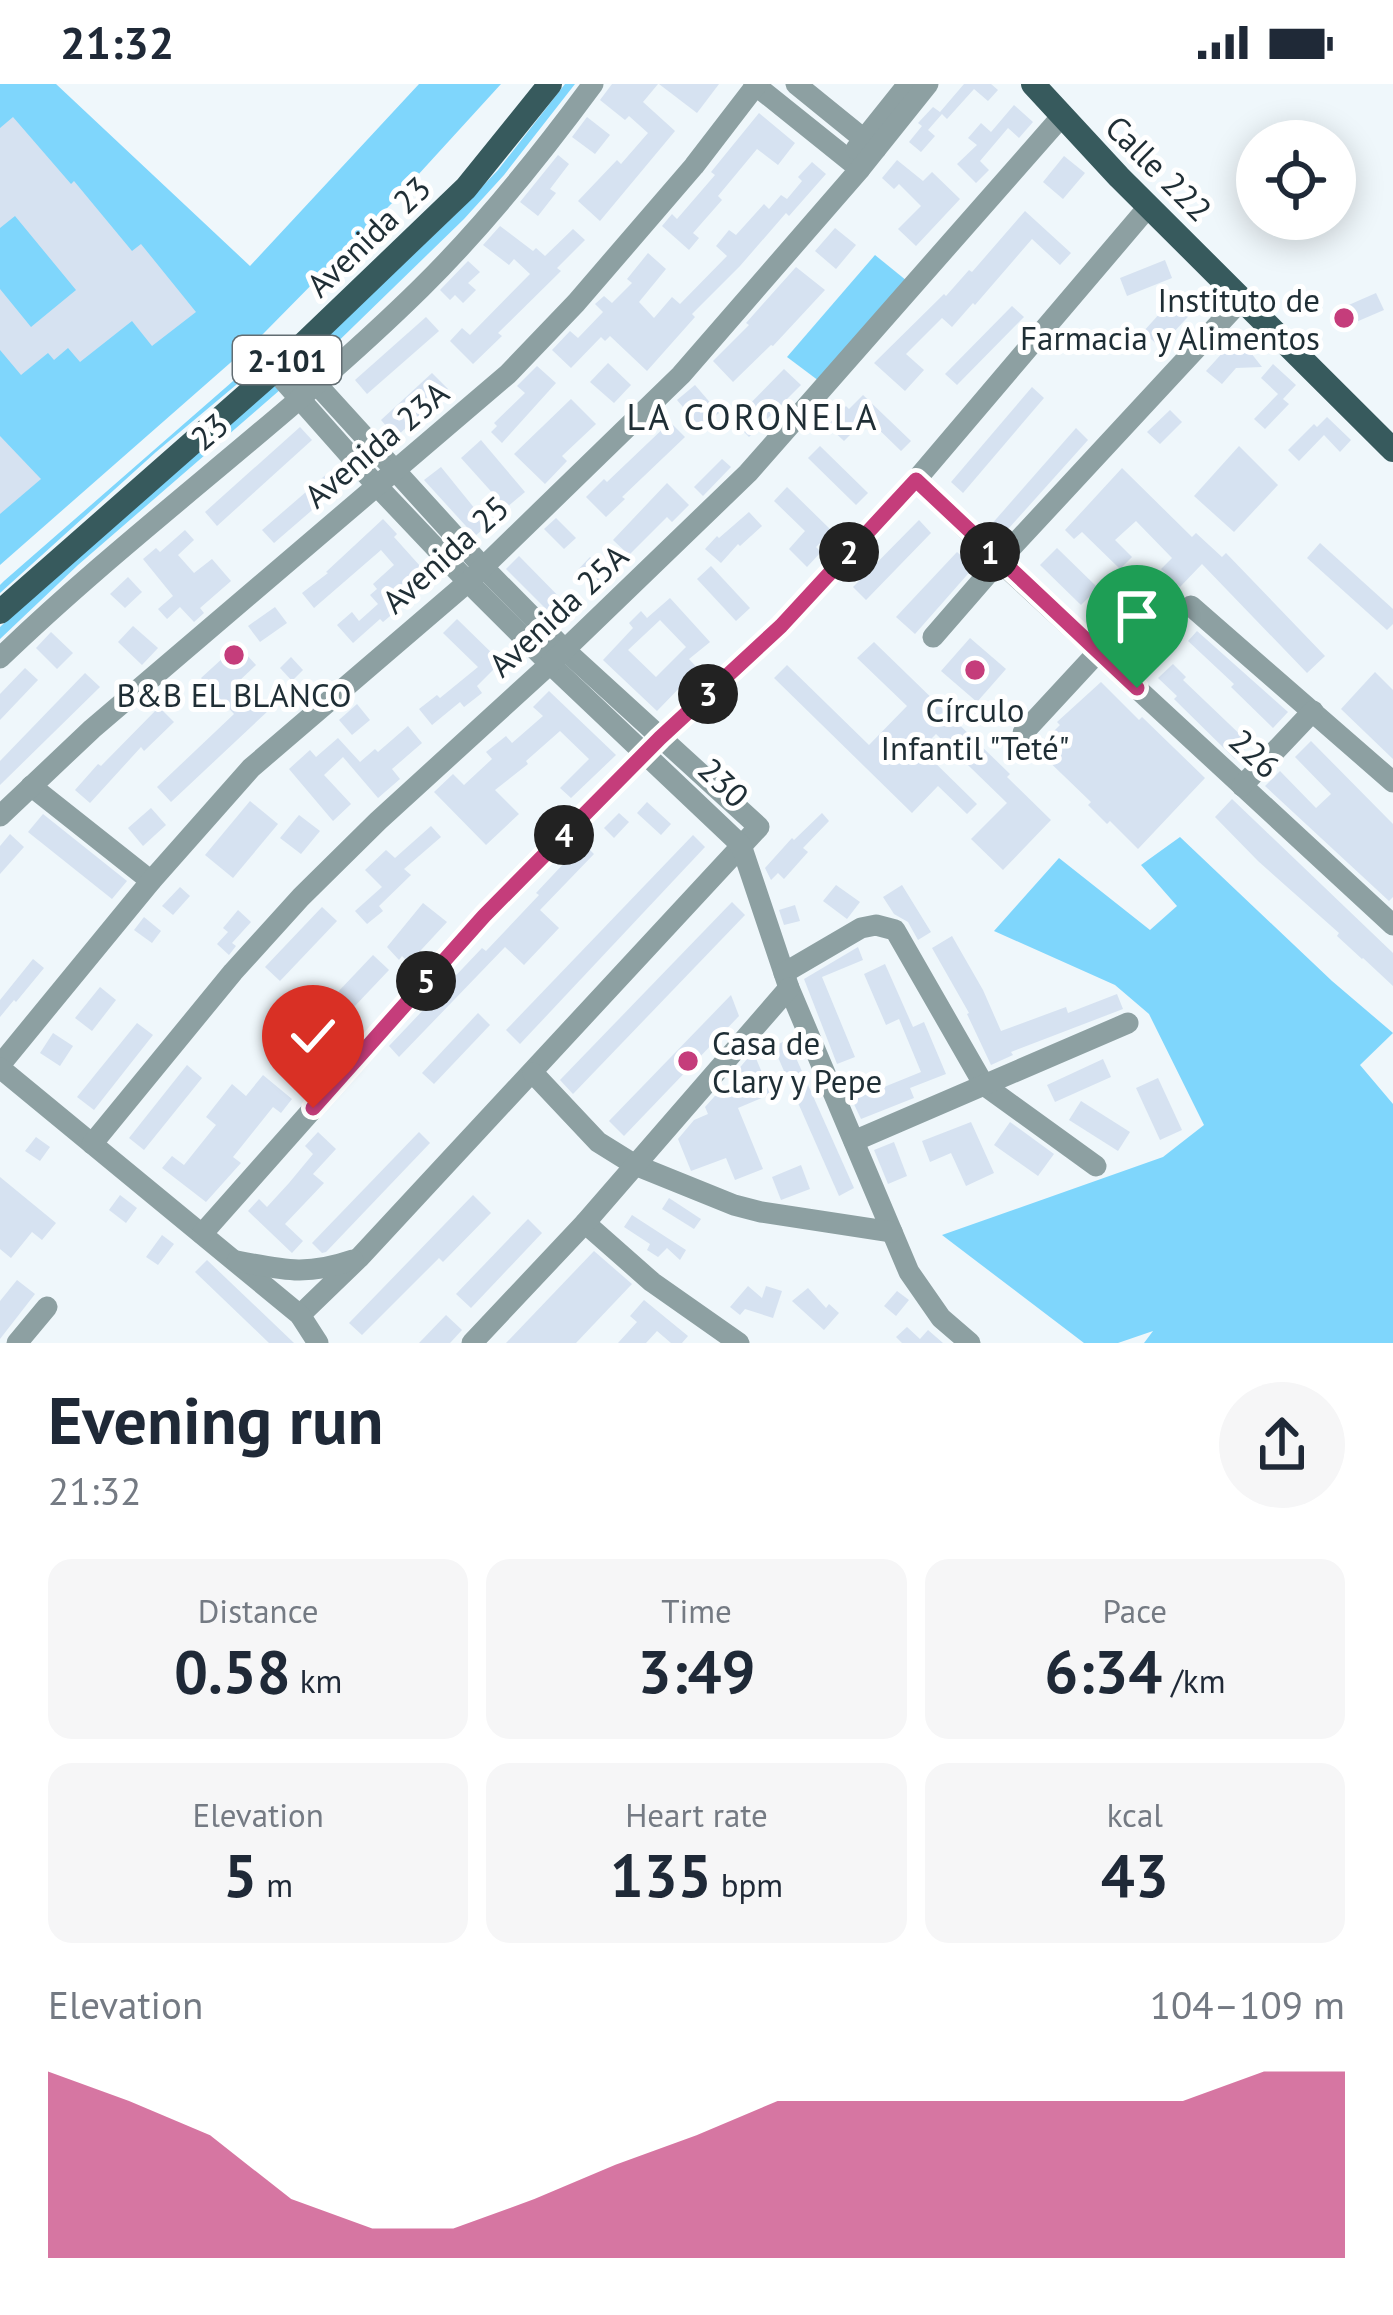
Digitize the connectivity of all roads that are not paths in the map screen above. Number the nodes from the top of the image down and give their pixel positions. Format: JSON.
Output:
{"nodes":[{"id":1,"x":550,"y":84,"type":"edge"},
{"id":2,"x":593,"y":84,"type":"edge"},
{"id":3,"x":756,"y":84,"type":"edge"},
{"id":4,"x":796,"y":84,"type":"edge"},
{"id":5,"x":908,"y":84,"type":"edge"},
{"id":6,"x":928,"y":84,"type":"edge"},
{"id":7,"x":1033,"y":84,"type":"edge"},
{"id":8,"x":1062,"y":116,"type":"junction"},
{"id":9,"x":870,"y":144,"type":"junction"},
{"id":10,"x":854,"y":164,"type":"junction"},
{"id":11,"x":1149,"y":206,"type":"junction"},
{"id":12,"x":1243,"y":298,"type":"junction"},
{"id":13,"x":283,"y":363,"type":"junction"},
{"id":14,"x":308,"y":391,"type":"junction"},
{"id":15,"x":1393,"y":450,"type":"edge"},
{"id":16,"x":386,"y":479,"type":"junction"},
{"id":17,"x":916,"y":480,"type":"junction"},
{"id":18,"x":999,"y":560,"type":"junction"},
{"id":19,"x":475,"y":575,"type":"junction"},
{"id":20,"x":1191,"y":606,"type":"dead end"},
{"id":21,"x":0,"y":612,"type":"edge"},
{"id":22,"x":933,"y":637,"type":"dead end"},
{"id":23,"x":1098,"y":652,"type":"junction"},
{"id":24,"x":558,"y":657,"type":"junction"},
{"id":25,"x":0,"y":658,"type":"edge"},
{"id":26,"x":1313,"y":711,"type":"junction"},
{"id":27,"x":1023,"y":733,"type":"dead end"},
{"id":28,"x":653,"y":746,"type":"junction"},
{"id":29,"x":1393,"y":782,"type":"edge"},
{"id":30,"x":1242,"y":785,"type":"junction"},
{"id":31,"x":31,"y":786,"type":"junction"},
{"id":32,"x":0,"y":816,"type":"edge"},
{"id":33,"x":741,"y":844,"type":"junction"},
{"id":34,"x":151,"y":880,"type":"junction"},
{"id":35,"x":1392,"y":921,"type":"edge"},
{"id":36,"x":787,"y":981,"type":"junction"},
{"id":37,"x":1128,"y":1023,"type":"dead end"},
{"id":38,"x":0,"y":1066,"type":"edge"},
{"id":39,"x":533,"y":1073,"type":"junction"},
{"id":40,"x":984,"y":1085,"type":"junction"},
{"id":41,"x":854,"y":1141,"type":"junction"},
{"id":42,"x":92,"y":1144,"type":"junction"},
{"id":43,"x":635,"y":1166,"type":"junction"},
{"id":44,"x":1096,"y":1166,"type":"dead end"},
{"id":45,"x":585,"y":1223,"type":"junction"},
{"id":46,"x":892,"y":1232,"type":"junction"},
{"id":47,"x":202,"y":1234,"type":"junction"},
{"id":48,"x":359,"y":1258,"type":"junction"},
{"id":49,"x":233,"y":1260,"type":"junction"},
{"id":50,"x":47,"y":1307,"type":"dead end"},
{"id":51,"x":300,"y":1316,"type":"junction"},
{"id":52,"x":313,"y":1342,"type":"edge"},
{"id":53,"x":17,"y":1343,"type":"edge"},
{"id":54,"x":472,"y":1343,"type":"edge"},
{"id":55,"x":739,"y":1343,"type":"edge"},
{"id":56,"x":970,"y":1343,"type":"edge"}],
"edges":[{"from":1,"to":13,"type":"main road","name":"Avenida 23","number":"2-101"},
{"from":2,"to":14,"type":"street","name":"23"},
{"from":3,"to":10,"type":"street"},
{"from":3,"to":16,"type":"street","name":"Avenida 23A"},
{"from":4,"to":9,"type":"street"},
{"from":5,"to":9,"type":"street","name":"Avenida 25"},
{"from":6,"to":9,"type":"street","name":"Avenida 25"},
{"from":7,"to":8,"type":"main road","name":"Calle 222"},
{"from":8,"to":11,"type":"main road","name":"Calle 222"},
{"from":8,"to":24,"type":"street","name":"Avenida 25A"},
{"from":9,"to":10,"type":"street","name":"Avenida 25"},
{"from":10,"to":19,"type":"street","name":"Avenida 25"},
{"from":11,"to":12,"type":"main road","name":"Calle 222"},
{"from":11,"to":17,"type":"street"},
{"from":12,"to":15,"type":"main road","name":"Calle 222"},
{"from":12,"to":18,"type":"street"},
{"from":13,"to":14,"type":"street","name":"230"},
{"from":13,"to":21,"type":"main road","name":"Avenida 23","number":"2-101"},
{"from":14,"to":16,"type":"street","name":"230"},
{"from":14,"to":25,"type":"street","name":"23"},
{"from":16,"to":19,"type":"street","name":"230"},
{"from":16,"to":31,"type":"street","name":"Avenida 23A"},
{"from":17,"to":18,"type":"street","name":"226"},
{"from":17,"to":28,"type":"street"},
{"from":18,"to":22,"type":"street"},
{"from":18,"to":23,"type":"street","name":"226"},
{"from":19,"to":24,"type":"street","name":"230"},
{"from":19,"to":34,"type":"street","name":"Avenida 25"},
{"from":20,"to":26,"type":"street"},
{"from":23,"to":27,"type":"street"},
{"from":23,"to":30,"type":"street","name":"226"},
{"from":24,"to":28,"type":"street","name":"230"},
{"from":24,"to":42,"type":"street","name":"Avenida 25A"},
{"from":26,"to":29,"type":"street"},
{"from":26,"to":30,"type":"street"},
{"from":28,"to":33,"type":"street","name":"230"},
{"from":28,"to":33,"type":"street","name":"230"},
{"from":28,"to":47,"type":"street"},
{"from":30,"to":35,"type":"street","name":"226"},
{"from":31,"to":32,"type":"street","name":"Avenida 23A"},
{"from":31,"to":34,"type":"street"},
{"from":33,"to":36,"type":"street","name":"230"},
{"from":33,"to":39,"type":"street"},
{"from":34,"to":38,"type":"street","name":"Avenida 25"},
{"from":36,"to":40,"type":"street"},
{"from":36,"to":41,"type":"street","name":"230"},
{"from":36,"to":43,"type":"street"},
{"from":37,"to":40,"type":"street"},
{"from":38,"to":42,"type":"street"},
{"from":39,"to":43,"type":"street"},
{"from":39,"to":48,"type":"street"},
{"from":40,"to":41,"type":"street"},
{"from":40,"to":44,"type":"street"},
{"from":41,"to":46,"type":"street","name":"230"},
{"from":42,"to":47,"type":"street"},
{"from":43,"to":45,"type":"street"},
{"from":43,"to":46,"type":"street"},
{"from":45,"to":54,"type":"street"},
{"from":45,"to":55,"type":"street"},
{"from":46,"to":56,"type":"street","name":"230"},
{"from":47,"to":49,"type":"street"},
{"from":48,"to":49,"type":"street"},
{"from":48,"to":51,"type":"street"},
{"from":49,"to":51,"type":"street"},
{"from":50,"to":53,"type":"street"},
{"from":51,"to":52,"type":"street"}]}
